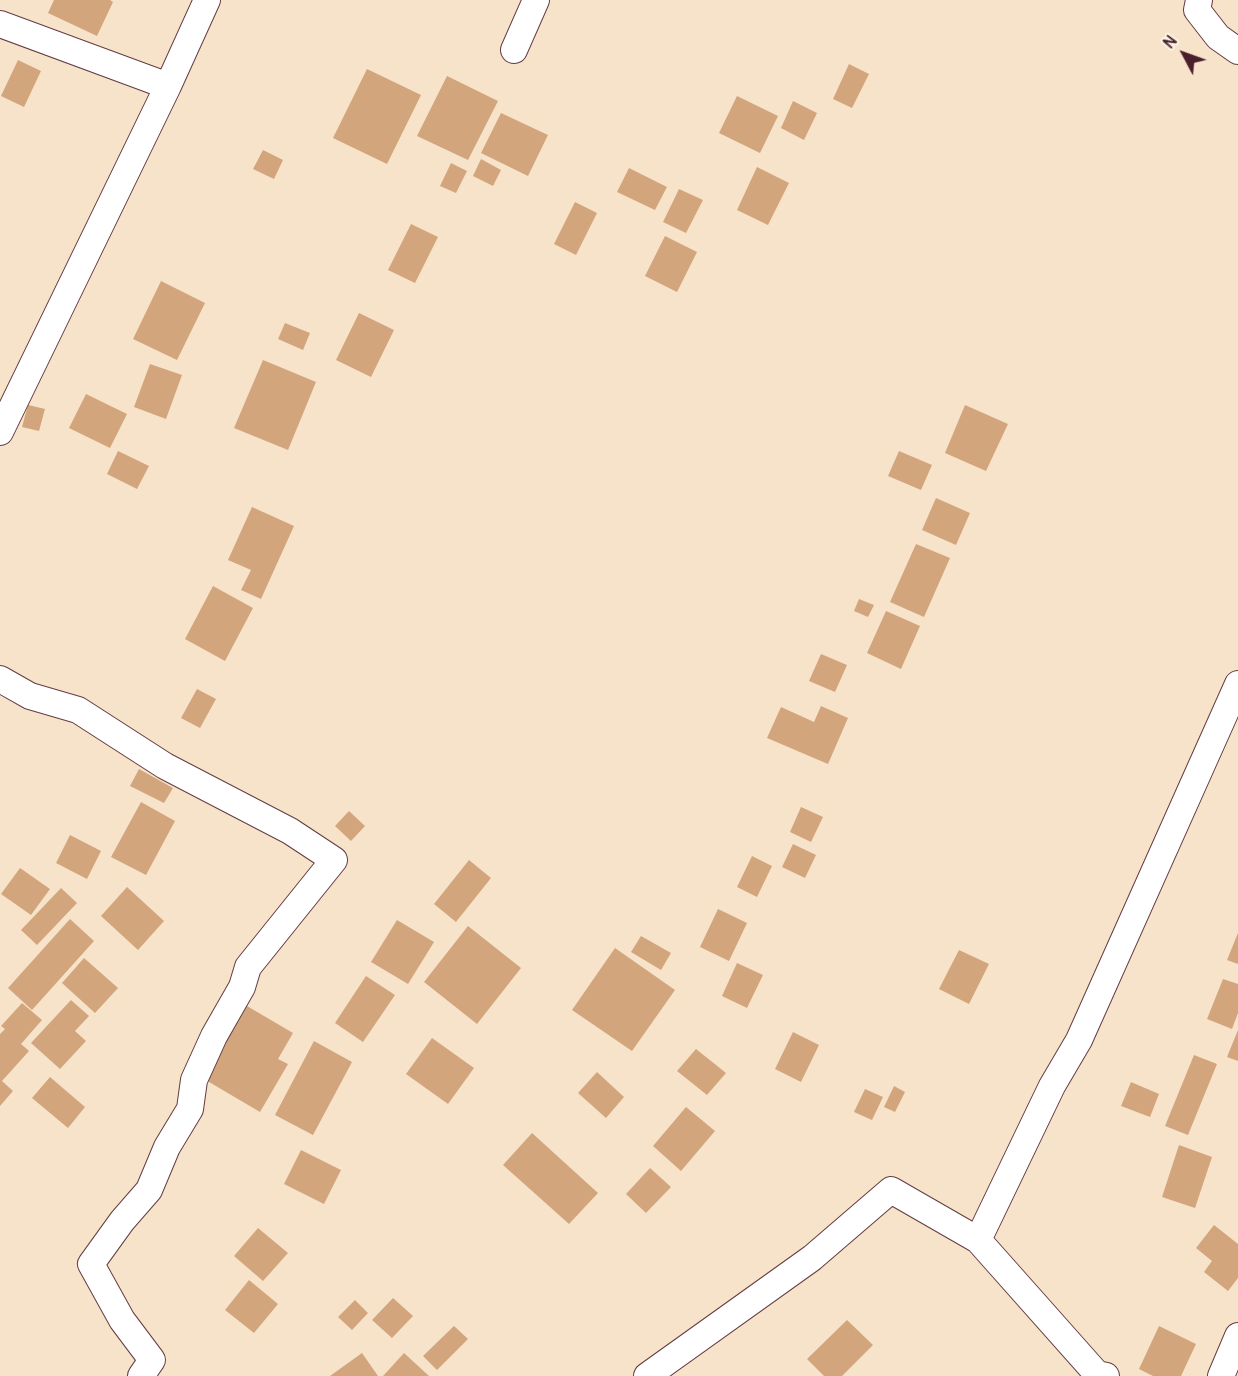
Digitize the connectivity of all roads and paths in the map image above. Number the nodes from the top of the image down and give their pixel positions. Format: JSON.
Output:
{"nodes":[{"id":1,"x":207,"y":0,"type":"edge"},
{"id":2,"x":536,"y":0,"type":"edge"},
{"id":3,"x":1199,"y":0,"type":"edge"},
{"id":4,"x":0,"y":24,"type":"edge"},
{"id":5,"x":514,"y":50,"type":"dead end"},
{"id":6,"x":1238,"y":51,"type":"edge"},
{"id":7,"x":168,"y":86,"type":"junction"},
{"id":8,"x":0,"y":432,"type":"edge"},
{"id":9,"x":0,"y":679,"type":"edge"},
{"id":10,"x":1238,"y":684,"type":"edge"},
{"id":11,"x":978,"y":1240,"type":"junction"},
{"id":12,"x":1238,"y":1336,"type":"edge"},
{"id":13,"x":141,"y":1376,"type":"edge"},
{"id":14,"x":647,"y":1376,"type":"edge"},
{"id":15,"x":1106,"y":1376,"type":"edge"},
{"id":16,"x":1221,"y":1376,"type":"edge"}],
"edges":[{"from":1,"to":7,"type":"street"},
{"from":2,"to":5,"type":"street"},
{"from":3,"to":6,"type":"street"},
{"from":4,"to":7,"type":"street"},
{"from":7,"to":8,"type":"street"},
{"from":9,"to":13,"type":"street"},
{"from":10,"to":11,"type":"street"},
{"from":11,"to":14,"type":"street"},
{"from":11,"to":15,"type":"street"},
{"from":12,"to":16,"type":"street"}]}
